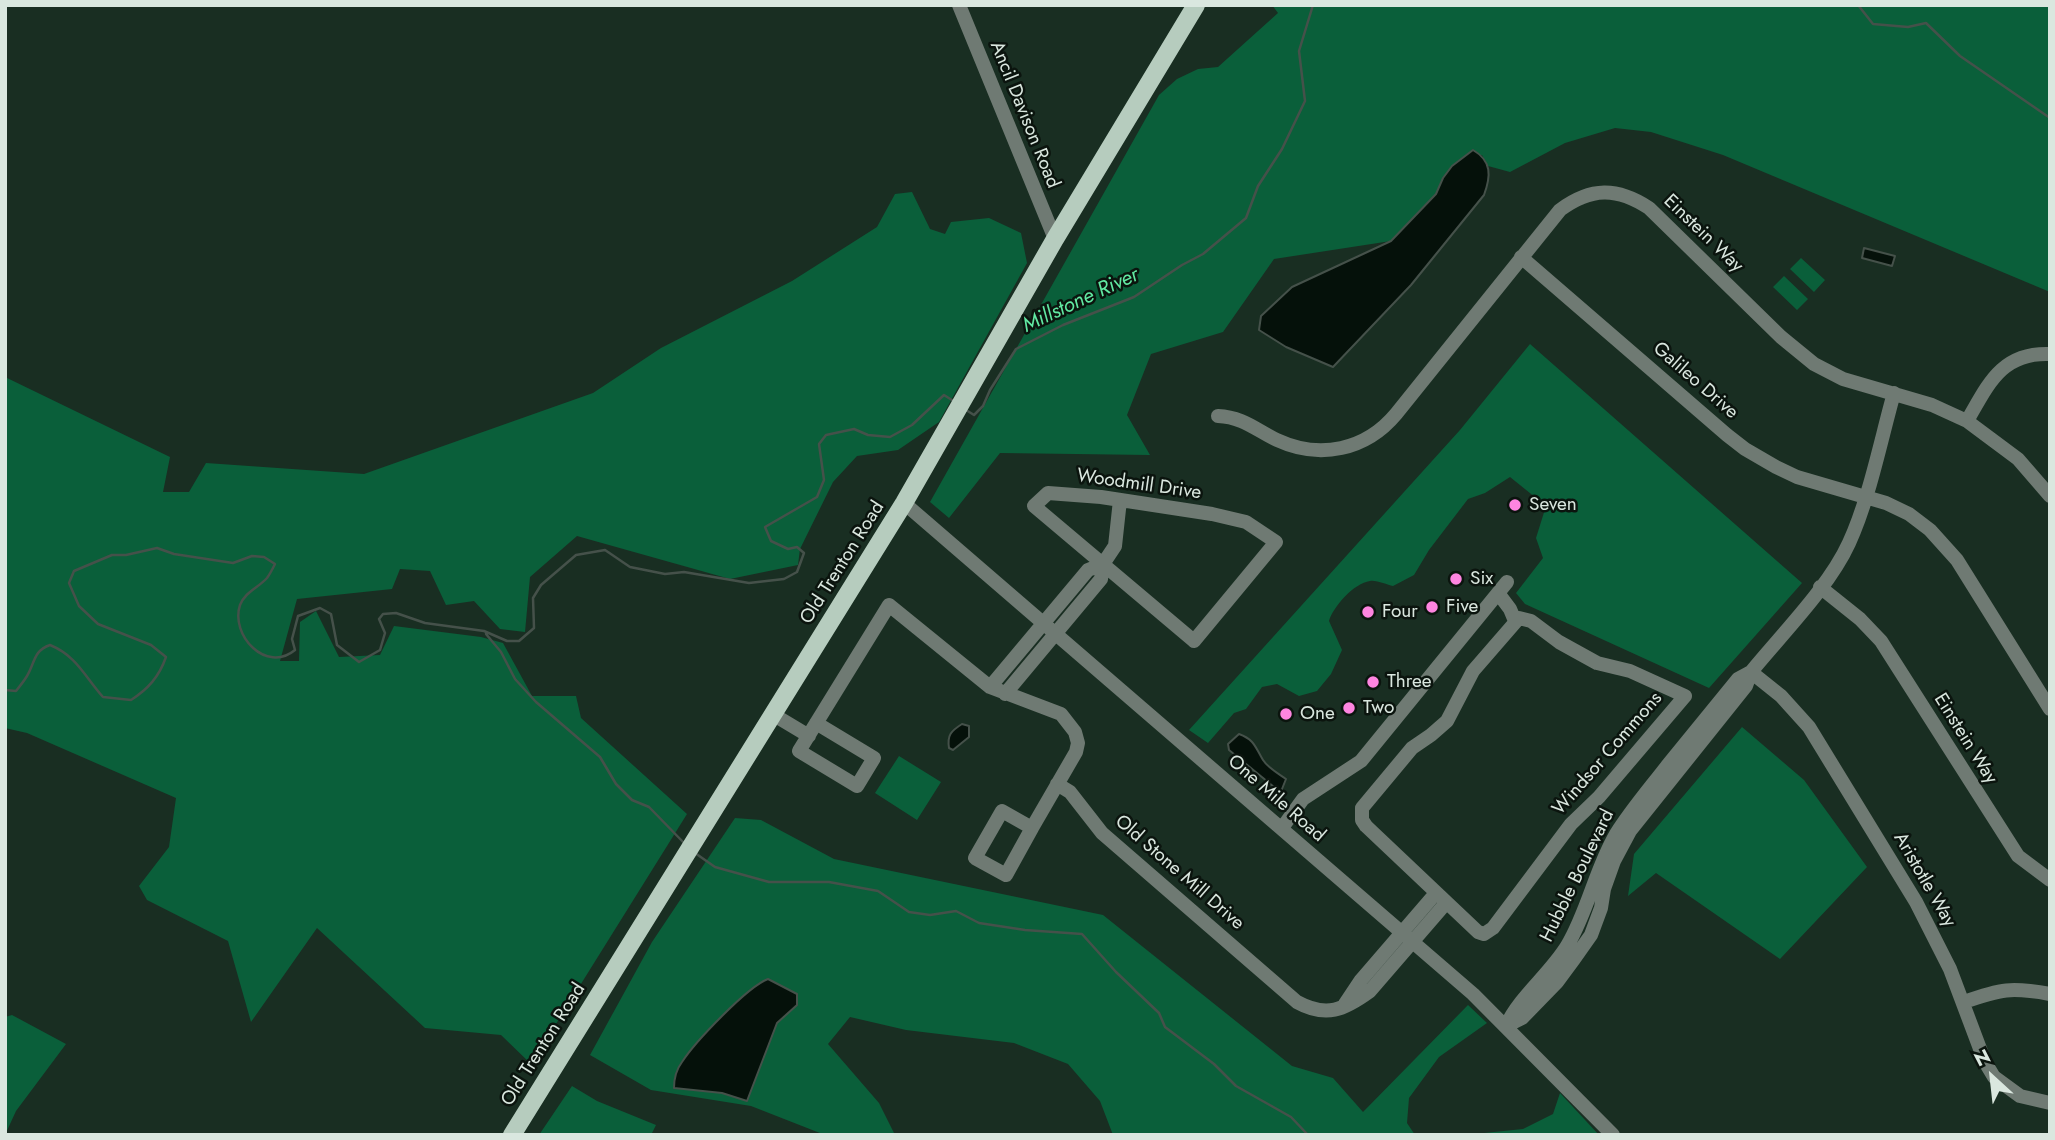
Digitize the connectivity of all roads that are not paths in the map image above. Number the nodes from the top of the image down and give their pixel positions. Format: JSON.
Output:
{"nodes":[{"id":1,"x":958,"y":5,"type":"edge"},
{"id":2,"x":1196,"y":5,"type":"edge"},
{"id":3,"x":1055,"y":239,"type":"junction"},
{"id":4,"x":1521,"y":257,"type":"junction"},
{"id":5,"x":2050,"y":355,"type":"edge"},
{"id":6,"x":1894,"y":393,"type":"junction"},
{"id":7,"x":1218,"y":416,"type":"dead end"},
{"id":8,"x":1967,"y":421,"type":"junction"},
{"id":9,"x":2050,"y":496,"type":"edge"},
{"id":10,"x":1865,"y":497,"type":"junction"},
{"id":11,"x":1120,"y":500,"type":"junction"},
{"id":12,"x":904,"y":503,"type":"junction"},
{"id":13,"x":1103,"y":564,"type":"junction"},
{"id":14,"x":1820,"y":587,"type":"junction"},
{"id":15,"x":1515,"y":621,"type":"junction"},
{"id":16,"x":1043,"y":624,"type":"junction"},
{"id":17,"x":1056,"y":634,"type":"junction"},
{"id":18,"x":1751,"y":672,"type":"junction"},
{"id":19,"x":990,"y":687,"type":"junction"},
{"id":20,"x":1005,"y":694,"type":"junction"},
{"id":21,"x":2050,"y":709,"type":"edge"},
{"id":22,"x":774,"y":715,"type":"junction"},
{"id":23,"x":813,"y":729,"type":"junction"},
{"id":24,"x":1057,"y":784,"type":"junction"},
{"id":25,"x":1032,"y":828,"type":"junction"},
{"id":26,"x":1282,"y":828,"type":"junction"},
{"id":27,"x":2050,"y":880,"type":"edge"},
{"id":28,"x":1441,"y":898,"type":"junction"},
{"id":29,"x":1408,"y":937,"type":"junction"},
{"id":30,"x":2050,"y":994,"type":"edge"},
{"id":31,"x":1964,"y":1002,"type":"junction"},
{"id":32,"x":1506,"y":1026,"type":"junction"},
{"id":33,"x":2050,"y":1104,"type":"edge"},
{"id":34,"x":512,"y":1135,"type":"edge"},
{"id":35,"x":1613,"y":1135,"type":"edge"}],
"edges":[{"from":1,"to":3,"type":"street","name":"Ancil Davison Road"},
{"from":2,"to":3,"type":"main road","name":"Old Trenton Road"},
{"from":3,"to":12,"type":"main road","name":"Old Trenton Road"},
{"from":4,"to":6,"type":"street","name":"Einstein Way"},
{"from":4,"to":7,"type":"street","name":"Einstein Way"},
{"from":4,"to":10,"type":"street","name":"Galileo Drive"},
{"from":5,"to":8,"type":"street"},
{"from":6,"to":8,"type":"street","name":"Einstein Way"},
{"from":6,"to":10,"type":"street","name":"Hubble Boulevard"},
{"from":8,"to":9,"type":"street","name":"Einstein Way"},
{"from":10,"to":14,"type":"street","name":"Hubble Boulevard"},
{"from":10,"to":21,"type":"street","name":"Galileo Drive"},
{"from":11,"to":13,"type":"street"},
{"from":11,"to":13,"type":"street","name":"Woodmill Drive"},
{"from":11,"to":13,"type":"street","name":"Woodmill Drive"},
{"from":12,"to":16,"type":"street","name":"One Mile Road"},
{"from":12,"to":22,"type":"main road","name":"Old Trenton Road"},
{"from":13,"to":16,"type":"street"},
{"from":13,"to":17,"type":"street"},
{"from":14,"to":18,"type":"street","name":"Hubble Boulevard"},
{"from":14,"to":27,"type":"street","name":"Einstein Way"},
{"from":15,"to":26,"type":"street"},
{"from":15,"to":28,"type":"street","name":"Windsor Commons"},
{"from":15,"to":28,"type":"street","name":"Windsor Commons"},
{"from":16,"to":17,"type":"street","name":"One Mile Road"},
{"from":16,"to":19,"type":"street"},
{"from":17,"to":20,"type":"street"},
{"from":17,"to":26,"type":"street","name":"One Mile Road"},
{"from":18,"to":31,"type":"street","name":"Aristotle Way"},
{"from":18,"to":32,"type":"street","name":"Hubble Boulevard"},
{"from":18,"to":32,"type":"street","name":"Hubble Boulevard"},
{"from":19,"to":20,"type":"street"},
{"from":19,"to":23,"type":"street"},
{"from":20,"to":24,"type":"street"},
{"from":22,"to":23,"type":"street"},
{"from":22,"to":34,"type":"main road","name":"Old Trenton Road"},
{"from":23,"to":23,"type":"street"},
{"from":24,"to":25,"type":"street"},
{"from":24,"to":29,"type":"street","name":"Old Stone Mill Drive"},
{"from":25,"to":25,"type":"street"},
{"from":26,"to":29,"type":"street","name":"One Mile Road"},
{"from":28,"to":29,"type":"street"},
{"from":29,"to":32,"type":"street","name":"One Mile Road"},
{"from":30,"to":31,"type":"street"},
{"from":31,"to":33,"type":"street","name":"Aristotle Way"},
{"from":32,"to":35,"type":"street","name":"One Mile Road"}]}
